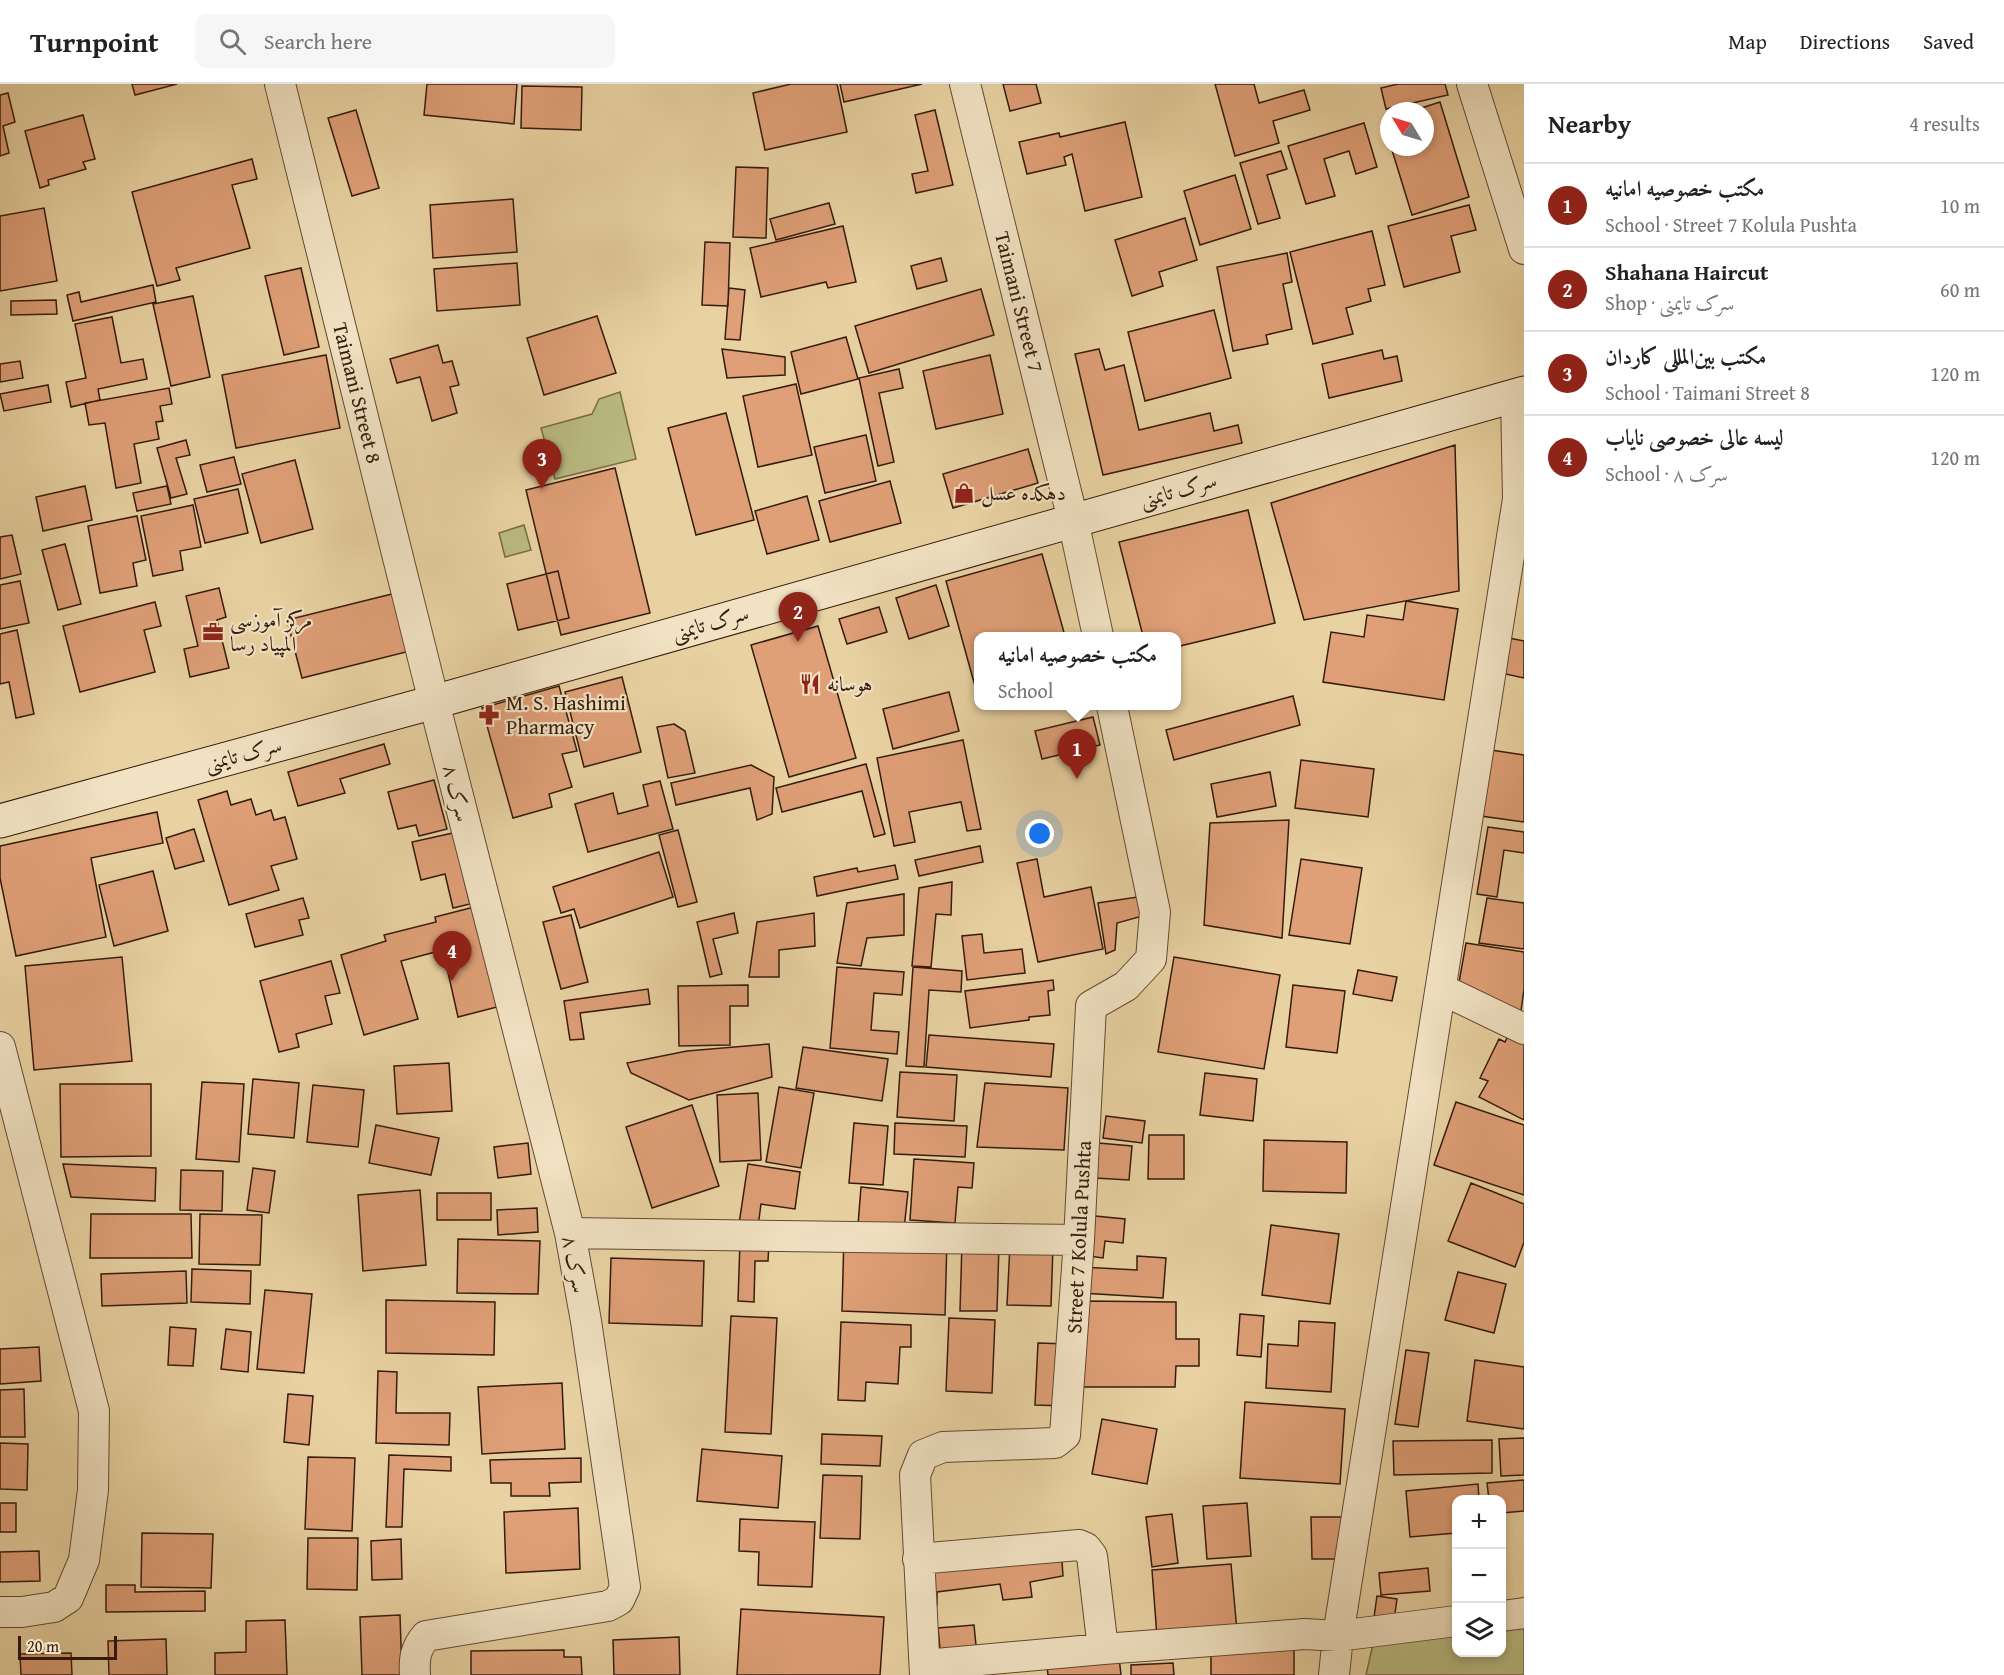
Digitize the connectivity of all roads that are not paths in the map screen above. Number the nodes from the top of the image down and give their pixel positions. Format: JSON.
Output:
{"nodes":[{"id":1,"x":280,"y":84,"type":"edge"},
{"id":2,"x":965,"y":84,"type":"edge"},
{"id":3,"x":1472,"y":84,"type":"edge"},
{"id":4,"x":1524,"y":249,"type":"edge"},
{"id":5,"x":1520,"y":394,"type":"edge"},
{"id":6,"x":1073,"y":520,"type":"junction"},
{"id":7,"x":1097,"y":632,"type":"edge"},
{"id":8,"x":434,"y":702,"type":"junction"},
{"id":9,"x":1113,"y":710,"type":"edge"},
{"id":10,"x":0,"y":821,"type":"edge"},
{"id":11,"x":1441,"y":990,"type":"junction"},
{"id":12,"x":1524,"y":1029,"type":"edge"},
{"id":13,"x":0,"y":1047,"type":"edge"},
{"id":14,"x":570,"y":1233,"type":"junction"},
{"id":15,"x":1079,"y":1240,"type":"junction"},
{"id":16,"x":918,"y":1559,"type":"junction"},
{"id":17,"x":0,"y":1612,"type":"edge"},
{"id":18,"x":1524,"y":1613,"type":"edge"},
{"id":19,"x":1506,"y":1615,"type":"edge"},
{"id":20,"x":1452,"y":1622,"type":"edge"},
{"id":21,"x":1338,"y":1636,"type":"junction"},
{"id":22,"x":1103,"y":1649,"type":"junction"},
{"id":23,"x":925,"y":1670,"type":"edge"},
{"id":24,"x":415,"y":1675,"type":"edge"},
{"id":25,"x":1334,"y":1675,"type":"edge"}],
"edges":[{"from":1,"to":8,"type":"street","name":"Taimani Street 8"},
{"from":2,"to":6,"type":"street","name":"Taimani Street 7"},
{"from":3,"to":4,"type":"street"},
{"from":5,"to":6,"type":"main road","name":"سرک تایمنی"},
{"from":5,"to":11,"type":"street"},
{"from":6,"to":7,"type":"street"},
{"from":6,"to":8,"type":"main road","name":"سرک تایمنی"},
{"from":8,"to":10,"type":"main road","name":"سرک تایمنی"},
{"from":8,"to":14,"type":"street","name":"سرک ۸"},
{"from":9,"to":15,"type":"street","name":"Street 7 Kolula Pushta"},
{"from":11,"to":12,"type":"street"},
{"from":11,"to":21,"type":"street"},
{"from":13,"to":17,"type":"street"},
{"from":14,"to":15,"type":"street"},
{"from":14,"to":24,"type":"street","name":"سرک ۸"},
{"from":15,"to":16,"type":"street","name":"Street 7 Kolula Pushta"},
{"from":16,"to":22,"type":"street"},
{"from":16,"to":23,"type":"street","name":"Street 7 Kolula Pushta"},
{"from":18,"to":19,"type":"street"},
{"from":20,"to":21,"type":"street"},
{"from":21,"to":22,"type":"street"},
{"from":21,"to":25,"type":"street"},
{"from":22,"to":23,"type":"street"}]}
